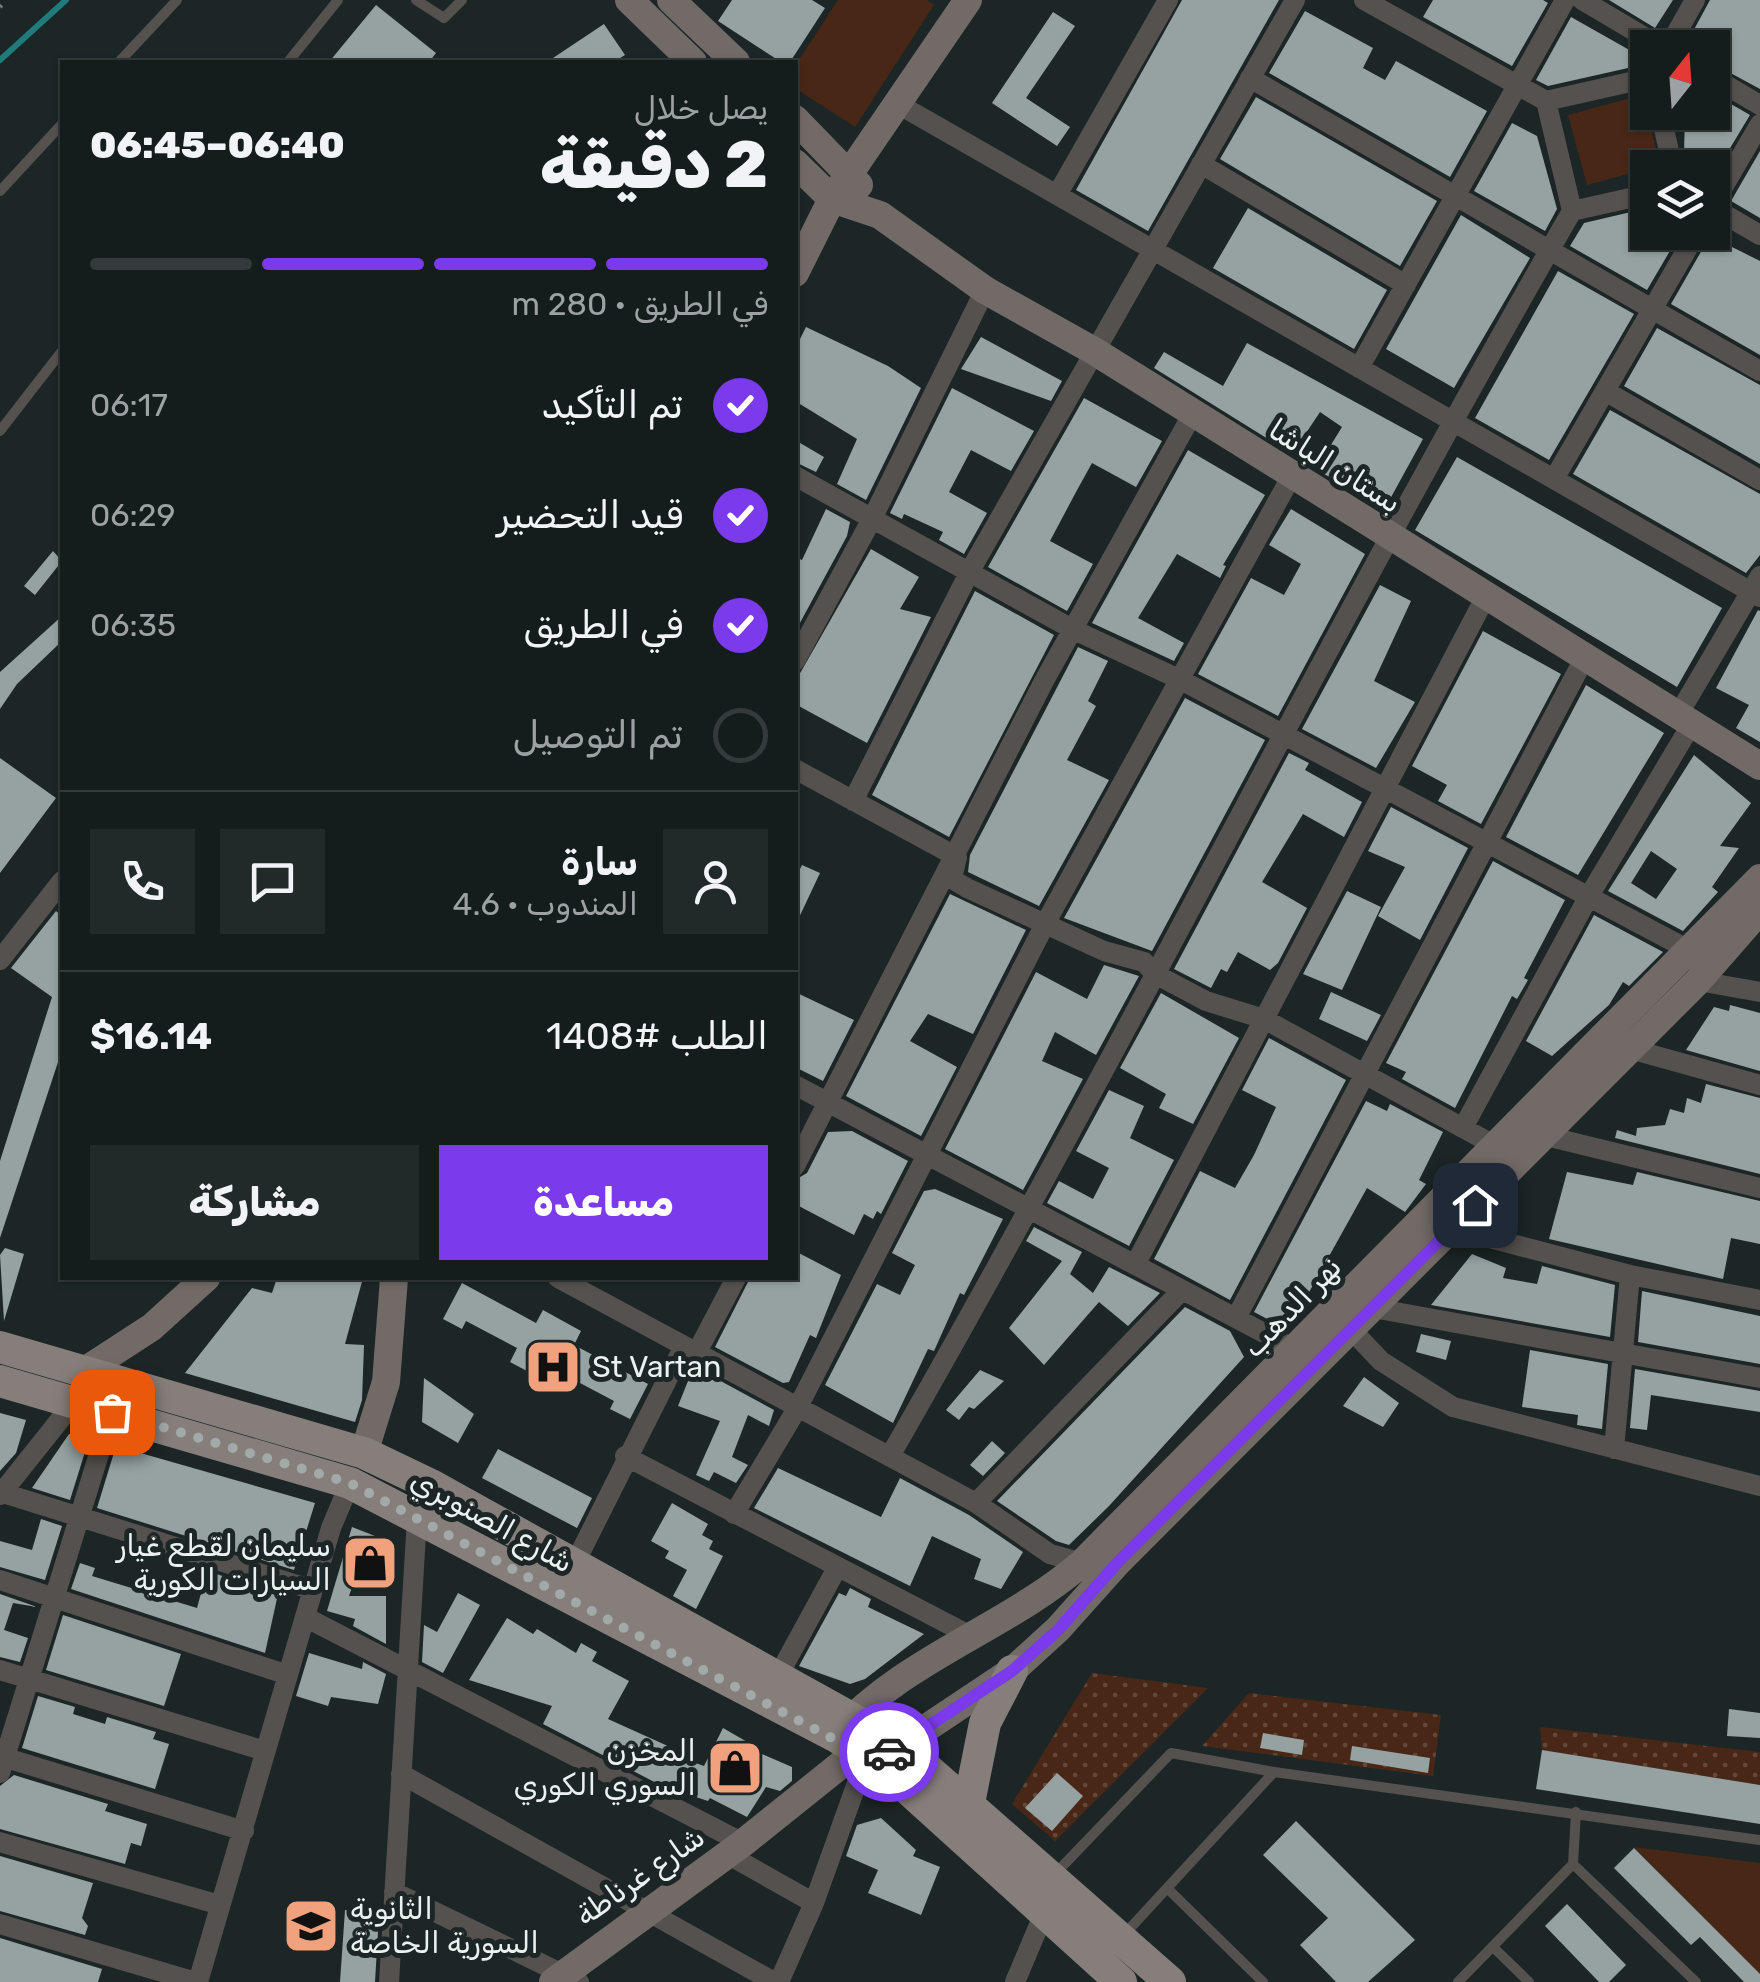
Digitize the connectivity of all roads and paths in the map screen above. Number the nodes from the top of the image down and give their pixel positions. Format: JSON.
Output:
{"nodes":[{"id":1,"x":8,"y":0,"type":"edge"},
{"id":2,"x":176,"y":0,"type":"edge"},
{"id":3,"x":338,"y":0,"type":"edge"},
{"id":4,"x":416,"y":0,"type":"edge"},
{"id":5,"x":462,"y":0,"type":"edge"},
{"id":6,"x":629,"y":0,"type":"edge"},
{"id":7,"x":672,"y":0,"type":"edge"},
{"id":8,"x":968,"y":0,"type":"edge"},
{"id":9,"x":1168,"y":0,"type":"edge"},
{"id":10,"x":1295,"y":0,"type":"edge"},
{"id":11,"x":1364,"y":0,"type":"edge"},
{"id":12,"x":1565,"y":0,"type":"edge"},
{"id":13,"x":1582,"y":0,"type":"edge"},
{"id":14,"x":1695,"y":0,"type":"edge"},
{"id":15,"x":0,"y":6,"type":"edge"},
{"id":16,"x":1634,"y":30,"type":"edge"},
{"id":17,"x":1677,"y":30,"type":"edge"},
{"id":18,"x":121,"y":60,"type":"edge"},
{"id":19,"x":290,"y":60,"type":"edge"},
{"id":20,"x":691,"y":60,"type":"edge"},
{"id":21,"x":734,"y":60,"type":"edge"},
{"id":22,"x":1250,"y":78,"type":"junction"},
{"id":23,"x":1630,"y":82,"type":"edge"},
{"id":24,"x":1517,"y":85,"type":"junction"},
{"id":25,"x":1730,"y":88,"type":"edge"},
{"id":26,"x":1546,"y":102,"type":"junction"},
{"id":27,"x":898,"y":104,"type":"junction"},
{"id":28,"x":1760,"y":105,"type":"edge"},
{"id":29,"x":798,"y":122,"type":"edge"},
{"id":30,"x":1760,"y":124,"type":"edge"},
{"id":31,"x":60,"y":126,"type":"edge"},
{"id":32,"x":1201,"y":164,"type":"junction"},
{"id":33,"x":798,"y":165,"type":"edge"},
{"id":34,"x":851,"y":172,"type":"junction"},
{"id":35,"x":1730,"y":176,"type":"edge"},
{"id":36,"x":0,"y":191,"type":"edge"},
{"id":37,"x":1057,"y":194,"type":"junction"},
{"id":38,"x":1455,"y":196,"type":"junction"},
{"id":39,"x":1630,"y":198,"type":"edge"},
{"id":40,"x":832,"y":199,"type":"junction"},
{"id":41,"x":1572,"y":212,"type":"junction"},
{"id":42,"x":880,"y":215,"type":"junction"},
{"id":43,"x":1730,"y":218,"type":"edge"},
{"id":44,"x":1760,"y":235,"type":"edge"},
{"id":45,"x":1550,"y":250,"type":"junction"},
{"id":46,"x":1687,"y":250,"type":"edge"},
{"id":47,"x":1152,"y":251,"type":"junction"},
{"id":48,"x":798,"y":267,"type":"edge"},
{"id":49,"x":1406,"y":285,"type":"junction"},
{"id":50,"x":985,"y":290,"type":"junction"},
{"id":51,"x":1652,"y":310,"type":"junction"},
{"id":52,"x":1094,"y":351,"type":"junction"},
{"id":53,"x":60,"y":354,"type":"edge"},
{"id":54,"x":1359,"y":368,"type":"junction"},
{"id":55,"x":1760,"y":372,"type":"edge"},
{"id":56,"x":1605,"y":390,"type":"junction"},
{"id":57,"x":1194,"y":413,"type":"junction"},
{"id":58,"x":1451,"y":420,"type":"junction"},
{"id":59,"x":0,"y":431,"type":"edge"},
{"id":60,"x":1291,"y":477,"type":"junction"},
{"id":61,"x":798,"y":478,"type":"edge"},
{"id":62,"x":1554,"y":479,"type":"junction"},
{"id":63,"x":1760,"y":480,"type":"edge"},
{"id":64,"x":873,"y":517,"type":"junction"},
{"id":65,"x":1386,"y":536,"type":"junction"},
{"id":66,"x":971,"y":570,"type":"junction"},
{"id":67,"x":1757,"y":588,"type":"edge"},
{"id":68,"x":1486,"y":596,"type":"junction"},
{"id":69,"x":1074,"y":630,"type":"junction"},
{"id":70,"x":798,"y":654,"type":"edge"},
{"id":71,"x":1584,"y":657,"type":"junction"},
{"id":72,"x":1181,"y":680,"type":"junction"},
{"id":73,"x":1684,"y":720,"type":"junction"},
{"id":74,"x":1282,"y":734,"type":"junction"},
{"id":75,"x":1760,"y":766,"type":"edge"},
{"id":76,"x":798,"y":772,"type":"edge"},
{"id":77,"x":1385,"y":788,"type":"junction"},
{"id":78,"x":853,"y":801,"type":"junction"},
{"id":79,"x":1486,"y":842,"type":"junction"},
{"id":80,"x":956,"y":856,"type":"junction"},
{"id":81,"x":1760,"y":878,"type":"edge"},
{"id":82,"x":60,"y":884,"type":"edge"},
{"id":83,"x":1588,"y":896,"type":"junction"},
{"id":84,"x":1760,"y":910,"type":"edge"},
{"id":85,"x":1046,"y":924,"type":"junction"},
{"id":86,"x":1689,"y":950,"type":"junction"},
{"id":87,"x":0,"y":960,"type":"edge"},
{"id":88,"x":1155,"y":974,"type":"junction"},
{"id":89,"x":1698,"y":981,"type":"junction"},
{"id":90,"x":1760,"y":992,"type":"edge"},
{"id":91,"x":1264,"y":1019,"type":"junction"},
{"id":92,"x":1628,"y":1048,"type":"junction"},
{"id":93,"x":1364,"y":1073,"type":"junction"},
{"id":94,"x":1760,"y":1085,"type":"edge"},
{"id":95,"x":798,"y":1087,"type":"edge"},
{"id":96,"x":828,"y":1102,"type":"junction"},
{"id":97,"x":1464,"y":1126,"type":"junction"},
{"id":98,"x":1542,"y":1135,"type":"junction"},
{"id":99,"x":1494,"y":1144,"type":"junction"},
{"id":100,"x":930,"y":1156,"type":"junction"},
{"id":101,"x":798,"y":1160,"type":"edge"},
{"id":102,"x":1760,"y":1188,"type":"edge"},
{"id":103,"x":1032,"y":1210,"type":"junction"},
{"id":104,"x":1452,"y":1228,"type":"junction"},
{"id":105,"x":1135,"y":1265,"type":"junction"},
{"id":106,"x":1630,"y":1275,"type":"junction"},
{"id":107,"x":204,"y":1280,"type":"edge"},
{"id":108,"x":394,"y":1280,"type":"edge"},
{"id":109,"x":562,"y":1280,"type":"edge"},
{"id":110,"x":735,"y":1280,"type":"edge"},
{"id":111,"x":1182,"y":1290,"type":"junction"},
{"id":112,"x":1760,"y":1300,"type":"edge"},
{"id":113,"x":1372,"y":1308,"type":"junction"},
{"id":114,"x":1236,"y":1318,"type":"junction"},
{"id":115,"x":1342,"y":1320,"type":"junction"},
{"id":116,"x":0,"y":1347,"type":"edge"},
{"id":117,"x":691,"y":1349,"type":"junction"},
{"id":118,"x":1296,"y":1350,"type":"junction"},
{"id":119,"x":1622,"y":1356,"type":"junction"},
{"id":120,"x":86,"y":1370,"type":"junction"},
{"id":121,"x":1760,"y":1378,"type":"edge"},
{"id":122,"x":0,"y":1381,"type":"edge"},
{"id":123,"x":74,"y":1401,"type":"junction"},
{"id":124,"x":798,"y":1407,"type":"junction"},
{"id":125,"x":112,"y":1412,"type":"junction"},
{"id":126,"x":1614,"y":1449,"type":"junction"},
{"id":127,"x":364,"y":1453,"type":"junction"},
{"id":128,"x":625,"y":1456,"type":"junction"},
{"id":129,"x":890,"y":1456,"type":"junction"},
{"id":130,"x":350,"y":1483,"type":"junction"},
{"id":131,"x":1760,"y":1486,"type":"edge"},
{"id":132,"x":1,"y":1493,"type":"edge"},
{"id":133,"x":976,"y":1503,"type":"junction"},
{"id":134,"x":734,"y":1514,"type":"junction"},
{"id":135,"x":80,"y":1517,"type":"junction"},
{"id":136,"x":417,"y":1518,"type":"junction"},
{"id":137,"x":1082,"y":1563,"type":"junction"},
{"id":138,"x":573,"y":1567,"type":"junction"},
{"id":139,"x":837,"y":1568,"type":"junction"},
{"id":140,"x":0,"y":1580,"type":"edge"},
{"id":141,"x":312,"y":1590,"type":"junction"},
{"id":142,"x":55,"y":1597,"type":"junction"},
{"id":143,"x":304,"y":1617,"type":"junction"},
{"id":144,"x":970,"y":1636,"type":"junction"},
{"id":145,"x":407,"y":1666,"type":"junction"},
{"id":146,"x":0,"y":1670,"type":"edge"},
{"id":147,"x":1012,"y":1671,"type":"junction"},
{"id":148,"x":288,"y":1675,"type":"junction"},
{"id":149,"x":778,"y":1676,"type":"junction"},
{"id":150,"x":28,"y":1680,"type":"junction"},
{"id":151,"x":865,"y":1744,"type":"junction"},
{"id":152,"x":265,"y":1751,"type":"junction"},
{"id":153,"x":2,"y":1762,"type":"edge"},
{"id":154,"x":1274,"y":1772,"type":"junction"},
{"id":155,"x":401,"y":1774,"type":"junction"},
{"id":156,"x":969,"y":1803,"type":"junction"},
{"id":157,"x":1576,"y":1812,"type":"junction"},
{"id":158,"x":244,"y":1831,"type":"junction"},
{"id":159,"x":1760,"y":1840,"type":"edge"},
{"id":160,"x":0,"y":1842,"type":"edge"},
{"id":161,"x":735,"y":1849,"type":"junction"},
{"id":162,"x":1573,"y":1864,"type":"junction"},
{"id":163,"x":1052,"y":1876,"type":"junction"},
{"id":164,"x":1167,"y":1888,"type":"junction"},
{"id":165,"x":394,"y":1892,"type":"junction"},
{"id":166,"x":814,"y":1903,"type":"junction"},
{"id":167,"x":220,"y":1905,"type":"junction"},
{"id":168,"x":648,"y":1909,"type":"junction"},
{"id":169,"x":1045,"y":1911,"type":"junction"},
{"id":170,"x":0,"y":1924,"type":"edge"},
{"id":171,"x":1122,"y":1938,"type":"junction"},
{"id":172,"x":1493,"y":1947,"type":"junction"},
{"id":173,"x":564,"y":1980,"type":"edge"},
{"id":174,"x":197,"y":1982,"type":"edge"},
{"id":175,"x":389,"y":1982,"type":"edge"},
{"id":176,"x":776,"y":1982,"type":"edge"},
{"id":177,"x":1014,"y":1982,"type":"edge"},
{"id":178,"x":1121,"y":1982,"type":"edge"},
{"id":179,"x":1170,"y":1982,"type":"edge"},
{"id":180,"x":1262,"y":1982,"type":"edge"},
{"id":181,"x":1458,"y":1982,"type":"edge"},
{"id":182,"x":1529,"y":1982,"type":"edge"},
{"id":183,"x":1696,"y":1982,"type":"edge"}],
"edges":[{"from":1,"to":15,"type":"path"},
{"from":2,"to":18,"type":"lane"},
{"from":3,"to":19,"type":"lane"},
{"from":4,"to":5,"type":"lane"},
{"from":6,"to":20,"type":"main road"},
{"from":7,"to":21,"type":"main road"},
{"from":8,"to":27,"type":"main road"},
{"from":9,"to":37,"type":"street"},
{"from":10,"to":22,"type":"street"},
{"from":11,"to":24,"type":"street"},
{"from":12,"to":24,"type":"street"},
{"from":13,"to":16,"type":"street"},
{"from":14,"to":17,"type":"street"},
{"from":22,"to":32,"type":"street"},
{"from":22,"to":38,"type":"street"},
{"from":23,"to":26,"type":"street"},
{"from":24,"to":26,"type":"street"},
{"from":24,"to":38,"type":"street"},
{"from":25,"to":28,"type":"street"},
{"from":26,"to":41,"type":"street"},
{"from":27,"to":34,"type":"main road"},
{"from":27,"to":37,"type":"street"},
{"from":29,"to":34,"type":"main road","name":"بستان الباشا"},
{"from":30,"to":35,"type":"street"},
{"from":31,"to":36,"type":"lane"},
{"from":32,"to":47,"type":"street"},
{"from":32,"to":49,"type":"street"},
{"from":33,"to":40,"type":"main road","name":"بستان الباشا"},
{"from":34,"to":40,"type":"main road"},
{"from":34,"to":42,"type":"main road","name":"بستان الباشا"},
{"from":37,"to":47,"type":"street"},
{"from":38,"to":45,"type":"street"},
{"from":38,"to":49,"type":"street"},
{"from":39,"to":41,"type":"street"},
{"from":40,"to":42,"type":"main road","name":"بستان الباشا"},
{"from":40,"to":48,"type":"main road"},
{"from":41,"to":45,"type":"street"},
{"from":42,"to":50,"type":"main road","name":"بستان الباشا"},
{"from":43,"to":44,"type":"street"},
{"from":45,"to":51,"type":"street"},
{"from":45,"to":58,"type":"street"},
{"from":46,"to":51,"type":"street"},
{"from":47,"to":52,"type":"street"},
{"from":47,"to":54,"type":"street"},
{"from":49,"to":54,"type":"street"},
{"from":50,"to":52,"type":"main road","name":"بستان الباشا"},
{"from":50,"to":64,"type":"street"},
{"from":51,"to":55,"type":"street"},
{"from":51,"to":56,"type":"street"},
{"from":52,"to":57,"type":"main road","name":"بستان الباشا"},
{"from":52,"to":66,"type":"street"},
{"from":53,"to":59,"type":"lane"},
{"from":54,"to":58,"type":"street"},
{"from":56,"to":62,"type":"street"},
{"from":56,"to":63,"type":"street"},
{"from":57,"to":60,"type":"main road","name":"بستان الباشا"},
{"from":57,"to":69,"type":"street"},
{"from":58,"to":62,"type":"street"},
{"from":58,"to":65,"type":"street"},
{"from":60,"to":65,"type":"main road","name":"بستان الباشا"},
{"from":60,"to":72,"type":"street"},
{"from":61,"to":64,"type":"street"},
{"from":62,"to":67,"type":"street"},
{"from":64,"to":66,"type":"street"},
{"from":64,"to":70,"type":"street"},
{"from":65,"to":68,"type":"main road","name":"بستان الباشا"},
{"from":65,"to":74,"type":"street"},
{"from":66,"to":69,"type":"street"},
{"from":66,"to":78,"type":"street"},
{"from":67,"to":73,"type":"street"},
{"from":68,"to":71,"type":"main road","name":"بستان الباشا"},
{"from":68,"to":77,"type":"street"},
{"from":69,"to":72,"type":"street"},
{"from":69,"to":80,"type":"street"},
{"from":71,"to":73,"type":"main road","name":"بستان الباشا"},
{"from":71,"to":79,"type":"street"},
{"from":72,"to":74,"type":"street"},
{"from":72,"to":85,"type":"street"},
{"from":73,"to":75,"type":"main road","name":"بستان الباشا"},
{"from":73,"to":83,"type":"street"},
{"from":74,"to":77,"type":"street"},
{"from":74,"to":88,"type":"street"},
{"from":76,"to":78,"type":"street"},
{"from":77,"to":79,"type":"street"},
{"from":77,"to":91,"type":"street"},
{"from":78,"to":80,"type":"street"},
{"from":79,"to":83,"type":"street"},
{"from":79,"to":93,"type":"street"},
{"from":80,"to":85,"type":"street"},
{"from":80,"to":96,"type":"street"},
{"from":81,"to":86,"type":"main road","name":"نهر الدهب"},
{"from":82,"to":87,"type":"street"},
{"from":83,"to":86,"type":"street"},
{"from":83,"to":97,"type":"street"},
{"from":84,"to":89,"type":"main road","name":"نهر الدهب"},
{"from":85,"to":88,"type":"street"},
{"from":85,"to":100,"type":"street"},
{"from":86,"to":99,"type":"main road","name":"نهر الدهب"},
{"from":88,"to":91,"type":"street"},
{"from":88,"to":103,"type":"street"},
{"from":89,"to":90,"type":"street"},
{"from":89,"to":92,"type":"main road","name":"نهر الدهب"},
{"from":91,"to":93,"type":"street"},
{"from":91,"to":105,"type":"street"},
{"from":92,"to":94,"type":"street"},
{"from":92,"to":98,"type":"main road","name":"نهر الدهب"},
{"from":93,"to":97,"type":"street"},
{"from":93,"to":114,"type":"street"},
{"from":95,"to":96,"type":"street"},
{"from":96,"to":100,"type":"street"},
{"from":96,"to":101,"type":"street"},
{"from":97,"to":99,"type":"street"},
{"from":98,"to":102,"type":"street"},
{"from":98,"to":104,"type":"main road","name":"نهر الدهب"},
{"from":99,"to":115,"type":"main road","name":"نهر الدهب"},
{"from":100,"to":103,"type":"street"},
{"from":100,"to":124,"type":"street"},
{"from":103,"to":105,"type":"street"},
{"from":103,"to":129,"type":"street"},
{"from":104,"to":106,"type":"street"},
{"from":104,"to":113,"type":"main road","name":"نهر الدهب"},
{"from":105,"to":111,"type":"street"},
{"from":106,"to":112,"type":"street"},
{"from":106,"to":119,"type":"street"},
{"from":107,"to":120,"type":"main road"},
{"from":108,"to":127,"type":"main road"},
{"from":109,"to":117,"type":"street"},
{"from":110,"to":117,"type":"street"},
{"from":111,"to":114,"type":"street"},
{"from":111,"to":133,"type":"street"},
{"from":113,"to":115,"type":"main road","name":"نهر الدهب"},
{"from":113,"to":119,"type":"street"},
{"from":114,"to":118,"type":"street"},
{"from":115,"to":118,"type":"main road","name":"نهر الدهب"},
{"from":115,"to":126,"type":"street"},
{"from":115,"to":147,"type":"main road","name":"نهر الدهب"},
{"from":116,"to":120,"type":"main road","name":"شارع الصنوبري"},
{"from":117,"to":124,"type":"street"},
{"from":117,"to":128,"type":"street"},
{"from":118,"to":137,"type":"main road","name":"نهر الدهب"},
{"from":119,"to":121,"type":"street"},
{"from":119,"to":126,"type":"street"},
{"from":120,"to":127,"type":"main road","name":"شارع الصنوبري"},
{"from":122,"to":123,"type":"main road","name":"شارع الصنوبري"},
{"from":123,"to":125,"type":"main road","name":"شارع الصنوبري"},
{"from":123,"to":132,"type":"street"},
{"from":124,"to":129,"type":"street"},
{"from":124,"to":134,"type":"street"},
{"from":125,"to":130,"type":"main road","name":"شارع الصنوبري"},
{"from":125,"to":135,"type":"street"},
{"from":126,"to":131,"type":"street"},
{"from":127,"to":130,"type":"main road"},
{"from":127,"to":138,"type":"main road","name":"شارع الصنوبري"},
{"from":128,"to":134,"type":"street"},
{"from":128,"to":138,"type":"street"},
{"from":129,"to":133,"type":"street"},
{"from":130,"to":136,"type":"main road","name":"شارع الصنوبري"},
{"from":130,"to":141,"type":"street"},
{"from":132,"to":135,"type":"street"},
{"from":133,"to":137,"type":"street"},
{"from":134,"to":139,"type":"street"},
{"from":135,"to":141,"type":"street"},
{"from":135,"to":142,"type":"street"},
{"from":136,"to":145,"type":"street"},
{"from":136,"to":151,"type":"main road","name":"شارع الصنوبري"},
{"from":137,"to":144,"type":"main road","name":"نهر الدهب"},
{"from":138,"to":149,"type":"main road","name":"شارع الصنوبري"},
{"from":139,"to":144,"type":"street"},
{"from":139,"to":149,"type":"street"},
{"from":140,"to":142,"type":"street"},
{"from":141,"to":143,"type":"street"},
{"from":142,"to":148,"type":"street"},
{"from":142,"to":150,"type":"street"},
{"from":143,"to":145,"type":"street"},
{"from":143,"to":148,"type":"street"},
{"from":144,"to":151,"type":"main road","name":"نهر الدهب"},
{"from":145,"to":155,"type":"street"},
{"from":145,"to":161,"type":"street"},
{"from":146,"to":150,"type":"street"},
{"from":147,"to":151,"type":"main road","name":"نهر الدهب"},
{"from":147,"to":156,"type":"main road"},
{"from":148,"to":152,"type":"street"},
{"from":149,"to":151,"type":"main road","name":"شارع الصنوبري"},
{"from":150,"to":152,"type":"street"},
{"from":150,"to":153,"type":"street"},
{"from":151,"to":156,"type":"main road","name":"شارع الصنوبري"},
{"from":151,"to":161,"type":"main road","name":"شارع غرناطة"},
{"from":151,"to":166,"type":"street"},
{"from":151,"to":169,"type":"main road","name":"شارع الصنوبري"},
{"from":152,"to":158,"type":"street"},
{"from":153,"to":158,"type":"street"},
{"from":154,"to":157,"type":"lane"},
{"from":154,"to":163,"type":"lane"},
{"from":154,"to":164,"type":"lane"},
{"from":155,"to":165,"type":"street"},
{"from":155,"to":168,"type":"street"},
{"from":156,"to":163,"type":"main road","name":"شارع الصنوبري"},
{"from":157,"to":159,"type":"lane"},
{"from":157,"to":162,"type":"lane"},
{"from":158,"to":167,"type":"street"},
{"from":160,"to":167,"type":"street"},
{"from":161,"to":166,"type":"street"},
{"from":161,"to":168,"type":"main road","name":"شارع غرناطة"},
{"from":162,"to":172,"type":"lane"},
{"from":162,"to":183,"type":"lane"},
{"from":163,"to":171,"type":"main road","name":"شارع الصنوبري"},
{"from":164,"to":171,"type":"lane"},
{"from":164,"to":180,"type":"lane"},
{"from":165,"to":173,"type":"street"},
{"from":165,"to":175,"type":"street"},
{"from":166,"to":176,"type":"street"},
{"from":167,"to":174,"type":"street"},
{"from":168,"to":173,"type":"main road","name":"شارع غرناطة"},
{"from":168,"to":176,"type":"street"},
{"from":169,"to":177,"type":"street"},
{"from":169,"to":178,"type":"main road","name":"شارع الصنوبري"},
{"from":170,"to":174,"type":"street"},
{"from":171,"to":179,"type":"main road","name":"شارع الصنوبري"},
{"from":172,"to":181,"type":"lane"},
{"from":172,"to":182,"type":"lane"}]}
